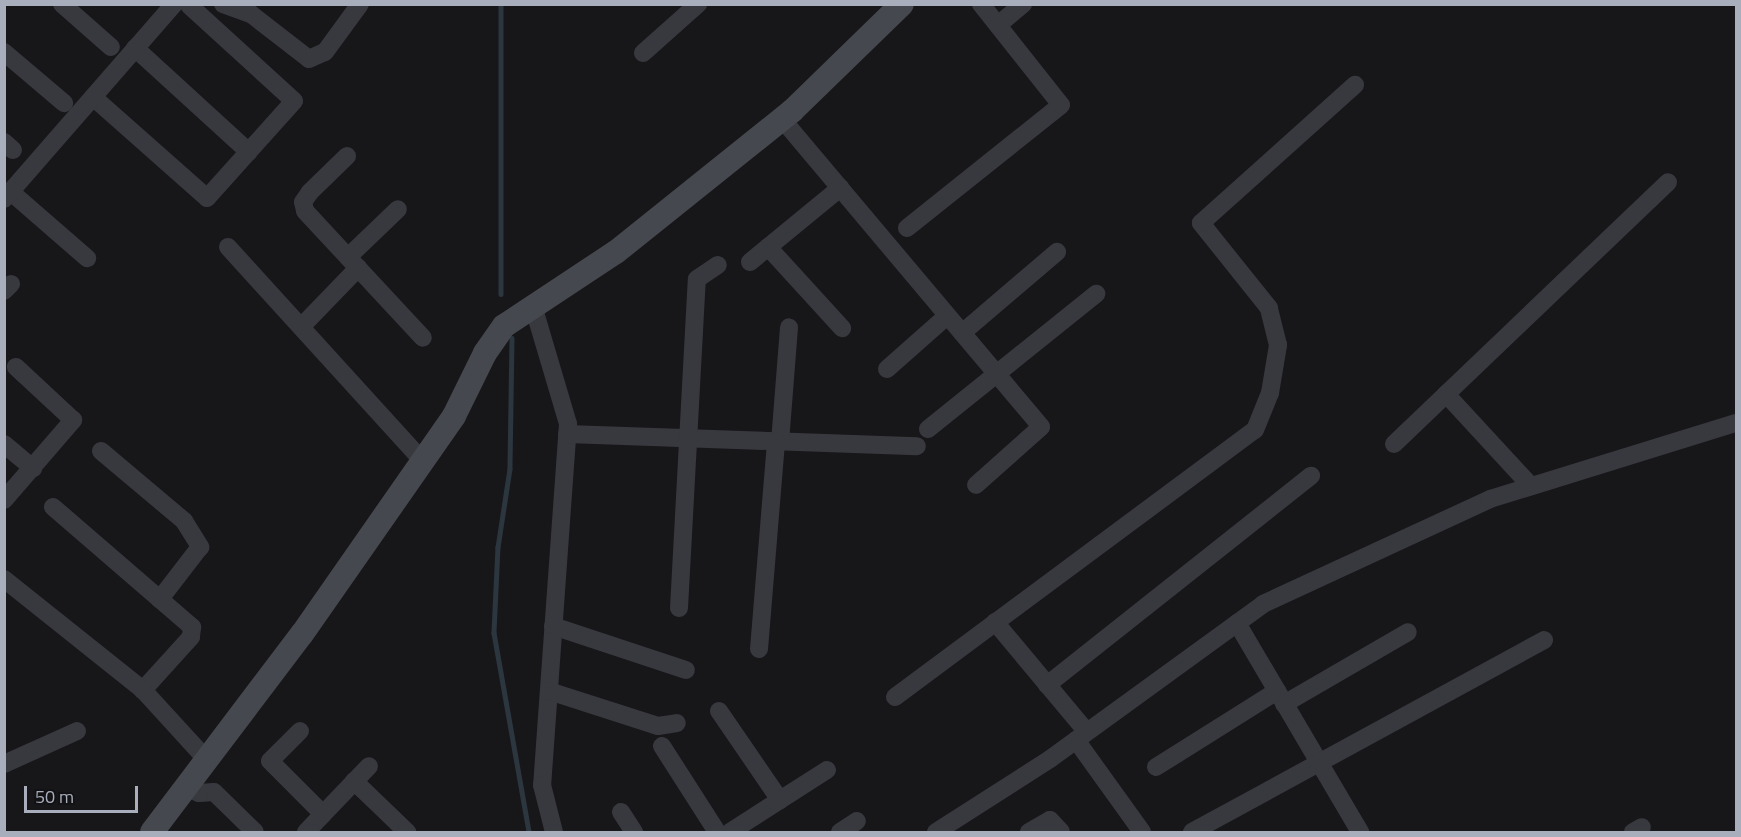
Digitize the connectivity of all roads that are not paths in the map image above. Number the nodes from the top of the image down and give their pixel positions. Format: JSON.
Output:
{"nodes":[{"id":1,"x":62,"y":4,"type":"edge"},
{"id":2,"x":174,"y":4,"type":"edge"},
{"id":3,"x":216,"y":4,"type":"edge"},
{"id":4,"x":223,"y":4,"type":"edge"},
{"id":5,"x":698,"y":4,"type":"edge"},
{"id":6,"x":902,"y":4,"type":"edge"},
{"id":7,"x":981,"y":4,"type":"edge"},
{"id":8,"x":1023,"y":4,"type":"edge"},
{"id":9,"x":188,"y":5,"type":"edge"},
{"id":10,"x":358,"y":5,"type":"edge"},
{"id":11,"x":998,"y":25,"type":"junction"},
{"id":12,"x":111,"y":47,"type":"dead end"},
{"id":13,"x":135,"y":48,"type":"junction"},
{"id":14,"x":4,"y":52,"type":"edge"},
{"id":15,"x":643,"y":53,"type":"dead end"},
{"id":16,"x":1355,"y":85,"type":"dead end"},
{"id":17,"x":93,"y":96,"type":"junction"},
{"id":18,"x":64,"y":103,"type":"dead end"},
{"id":19,"x":782,"y":119,"type":"junction"},
{"id":20,"x":249,"y":152,"type":"junction"},
{"id":21,"x":347,"y":156,"type":"dead end"},
{"id":22,"x":1668,"y":182,"type":"dead end"},
{"id":23,"x":840,"y":188,"type":"junction"},
{"id":24,"x":8,"y":196,"type":"edge"},
{"id":25,"x":398,"y":209,"type":"dead end"},
{"id":26,"x":906,"y":228,"type":"dead end"},
{"id":27,"x":228,"y":247,"type":"dead end"},
{"id":28,"x":768,"y":247,"type":"junction"},
{"id":29,"x":1057,"y":252,"type":"dead end"},
{"id":30,"x":87,"y":258,"type":"dead end"},
{"id":31,"x":353,"y":262,"type":"junction"},
{"id":32,"x":750,"y":262,"type":"dead end"},
{"id":33,"x":718,"y":265,"type":"dead end"},
{"id":34,"x":1096,"y":294,"type":"dead end"},
{"id":35,"x":534,"y":309,"type":"junction"},
{"id":36,"x":947,"y":316,"type":"junction"},
{"id":37,"x":302,"y":326,"type":"junction"},
{"id":38,"x":789,"y":327,"type":"dead end"},
{"id":39,"x":842,"y":328,"type":"dead end"},
{"id":40,"x":962,"y":333,"type":"junction"},
{"id":41,"x":423,"y":338,"type":"dead end"},
{"id":42,"x":16,"y":367,"type":"dead end"},
{"id":43,"x":887,"y":369,"type":"dead end"},
{"id":44,"x":997,"y":375,"type":"junction"},
{"id":45,"x":1446,"y":394,"type":"junction"},
{"id":46,"x":1737,"y":423,"type":"edge"},
{"id":47,"x":928,"y":429,"type":"dead end"},
{"id":48,"x":567,"y":435,"type":"junction"},
{"id":49,"x":688,"y":439,"type":"junction"},
{"id":50,"x":778,"y":442,"type":"junction"},
{"id":51,"x":4,"y":444,"type":"edge"},
{"id":52,"x":1394,"y":444,"type":"dead end"},
{"id":53,"x":917,"y":446,"type":"dead end"},
{"id":54,"x":101,"y":451,"type":"dead end"},
{"id":55,"x":422,"y":459,"type":"junction"},
{"id":56,"x":33,"y":468,"type":"junction"},
{"id":57,"x":1311,"y":476,"type":"dead end"},
{"id":58,"x":976,"y":485,"type":"dead end"},
{"id":59,"x":1531,"y":486,"type":"junction"},
{"id":60,"x":4,"y":500,"type":"edge"},
{"id":61,"x":53,"y":507,"type":"dead end"},
{"id":62,"x":4,"y":579,"type":"edge"},
{"id":63,"x":160,"y":599,"type":"junction"},
{"id":64,"x":679,"y":608,"type":"dead end"},
{"id":65,"x":995,"y":622,"type":"junction"},
{"id":66,"x":1237,"y":623,"type":"junction"},
{"id":67,"x":553,"y":626,"type":"junction"},
{"id":68,"x":1408,"y":632,"type":"dead end"},
{"id":69,"x":1544,"y":640,"type":"dead end"},
{"id":70,"x":759,"y":649,"type":"dead end"},
{"id":71,"x":686,"y":670,"type":"dead end"},
{"id":72,"x":1047,"y":685,"type":"junction"},
{"id":73,"x":143,"y":690,"type":"junction"},
{"id":74,"x":549,"y":692,"type":"junction"},
{"id":75,"x":895,"y":697,"type":"dead end"},
{"id":76,"x":1281,"y":698,"type":"junction"},
{"id":77,"x":718,"y":711,"type":"dead end"},
{"id":78,"x":677,"y":723,"type":"dead end"},
{"id":79,"x":76,"y":731,"type":"dead end"},
{"id":80,"x":300,"y":731,"type":"dead end"},
{"id":81,"x":1082,"y":736,"type":"junction"},
{"id":82,"x":662,"y":746,"type":"dead end"},
{"id":83,"x":206,"y":759,"type":"junction"},
{"id":84,"x":1319,"y":763,"type":"junction"},
{"id":85,"x":4,"y":764,"type":"edge"},
{"id":86,"x":369,"y":766,"type":"dead end"},
{"id":87,"x":1156,"y":767,"type":"dead end"},
{"id":88,"x":827,"y":770,"type":"dead end"},
{"id":89,"x":354,"y":781,"type":"junction"},
{"id":90,"x":185,"y":787,"type":"junction"},
{"id":91,"x":780,"y":800,"type":"junction"},
{"id":92,"x":621,"y":812,"type":"dead end"},
{"id":93,"x":857,"y":822,"type":"dead end"},
{"id":94,"x":319,"y":825,"type":"edge"},
{"id":95,"x":152,"y":832,"type":"edge"},
{"id":96,"x":255,"y":832,"type":"edge"},
{"id":97,"x":407,"y":832,"type":"edge"},
{"id":98,"x":554,"y":832,"type":"edge"},
{"id":99,"x":634,"y":832,"type":"edge"},
{"id":100,"x":717,"y":832,"type":"edge"},
{"id":101,"x":729,"y":832,"type":"edge"},
{"id":102,"x":840,"y":832,"type":"edge"},
{"id":103,"x":936,"y":832,"type":"edge"},
{"id":104,"x":1029,"y":832,"type":"edge"},
{"id":105,"x":1061,"y":832,"type":"edge"},
{"id":106,"x":1142,"y":832,"type":"edge"},
{"id":107,"x":1192,"y":832,"type":"edge"},
{"id":108,"x":1360,"y":832,"type":"edge"}],
"edges":[{"from":1,"to":12,"type":"street"},
{"from":2,"to":13,"type":"street"},
{"from":3,"to":9,"type":"street"},
{"from":4,"to":10,"type":"street"},
{"from":5,"to":15,"type":"street"},
{"from":6,"to":19,"type":"street"},
{"from":7,"to":11,"type":"street"},
{"from":8,"to":11,"type":"street"},
{"from":9,"to":20,"type":"street"},
{"from":11,"to":26,"type":"street"},
{"from":13,"to":17,"type":"street"},
{"from":13,"to":20,"type":"street"},
{"from":14,"to":18,"type":"street"},
{"from":16,"to":65,"type":"street"},
{"from":17,"to":20,"type":"street"},
{"from":17,"to":24,"type":"street"},
{"from":19,"to":23,"type":"street"},
{"from":19,"to":35,"type":"street"},
{"from":21,"to":31,"type":"street"},
{"from":22,"to":45,"type":"street"},
{"from":23,"to":28,"type":"street"},
{"from":23,"to":36,"type":"street"},
{"from":24,"to":30,"type":"street"},
{"from":25,"to":31,"type":"street"},
{"from":27,"to":37,"type":"street"},
{"from":28,"to":32,"type":"street"},
{"from":28,"to":39,"type":"street"},
{"from":29,"to":40,"type":"street"},
{"from":31,"to":37,"type":"street"},
{"from":31,"to":41,"type":"street"},
{"from":33,"to":49,"type":"street"},
{"from":34,"to":44,"type":"street"},
{"from":35,"to":48,"type":"street"},
{"from":35,"to":55,"type":"street"},
{"from":36,"to":40,"type":"street"},
{"from":36,"to":43,"type":"street"},
{"from":37,"to":55,"type":"street"},
{"from":38,"to":50,"type":"street"},
{"from":40,"to":44,"type":"street"},
{"from":42,"to":56,"type":"street"},
{"from":44,"to":47,"type":"street"},
{"from":44,"to":58,"type":"street"},
{"from":45,"to":52,"type":"street"},
{"from":45,"to":59,"type":"street"},
{"from":46,"to":59,"type":"street"},
{"from":48,"to":49,"type":"street"},
{"from":48,"to":67,"type":"street"},
{"from":49,"to":50,"type":"street"},
{"from":49,"to":64,"type":"street"},
{"from":50,"to":53,"type":"street"},
{"from":50,"to":70,"type":"street"},
{"from":51,"to":56,"type":"street"},
{"from":54,"to":63,"type":"street"},
{"from":55,"to":83,"type":"street"},
{"from":56,"to":60,"type":"street"},
{"from":57,"to":72,"type":"street"},
{"from":59,"to":66,"type":"street"},
{"from":61,"to":63,"type":"street"},
{"from":62,"to":73,"type":"street"},
{"from":63,"to":73,"type":"street"},
{"from":65,"to":72,"type":"street"},
{"from":65,"to":75,"type":"street"},
{"from":66,"to":76,"type":"street"},
{"from":66,"to":81,"type":"street"},
{"from":67,"to":71,"type":"street"},
{"from":67,"to":74,"type":"street"},
{"from":68,"to":76,"type":"street"},
{"from":69,"to":84,"type":"street"},
{"from":72,"to":81,"type":"street"},
{"from":73,"to":83,"type":"street"},
{"from":74,"to":78,"type":"street"},
{"from":74,"to":98,"type":"street"},
{"from":76,"to":84,"type":"street"},
{"from":76,"to":87,"type":"street"},
{"from":77,"to":91,"type":"street"},
{"from":79,"to":85,"type":"street"},
{"from":80,"to":94,"type":"street"},
{"from":81,"to":103,"type":"street"},
{"from":81,"to":106,"type":"street"},
{"from":82,"to":100,"type":"street"},
{"from":83,"to":90,"type":"street"},
{"from":84,"to":107,"type":"street"},
{"from":84,"to":108,"type":"street"},
{"from":86,"to":89,"type":"street"},
{"from":88,"to":91,"type":"street"},
{"from":89,"to":94,"type":"street"},
{"from":89,"to":97,"type":"street"},
{"from":90,"to":95,"type":"street"},
{"from":90,"to":96,"type":"street"},
{"from":91,"to":101,"type":"street"},
{"from":92,"to":99,"type":"street"},
{"from":93,"to":102,"type":"street"},
{"from":104,"to":105,"type":"street"}]}
